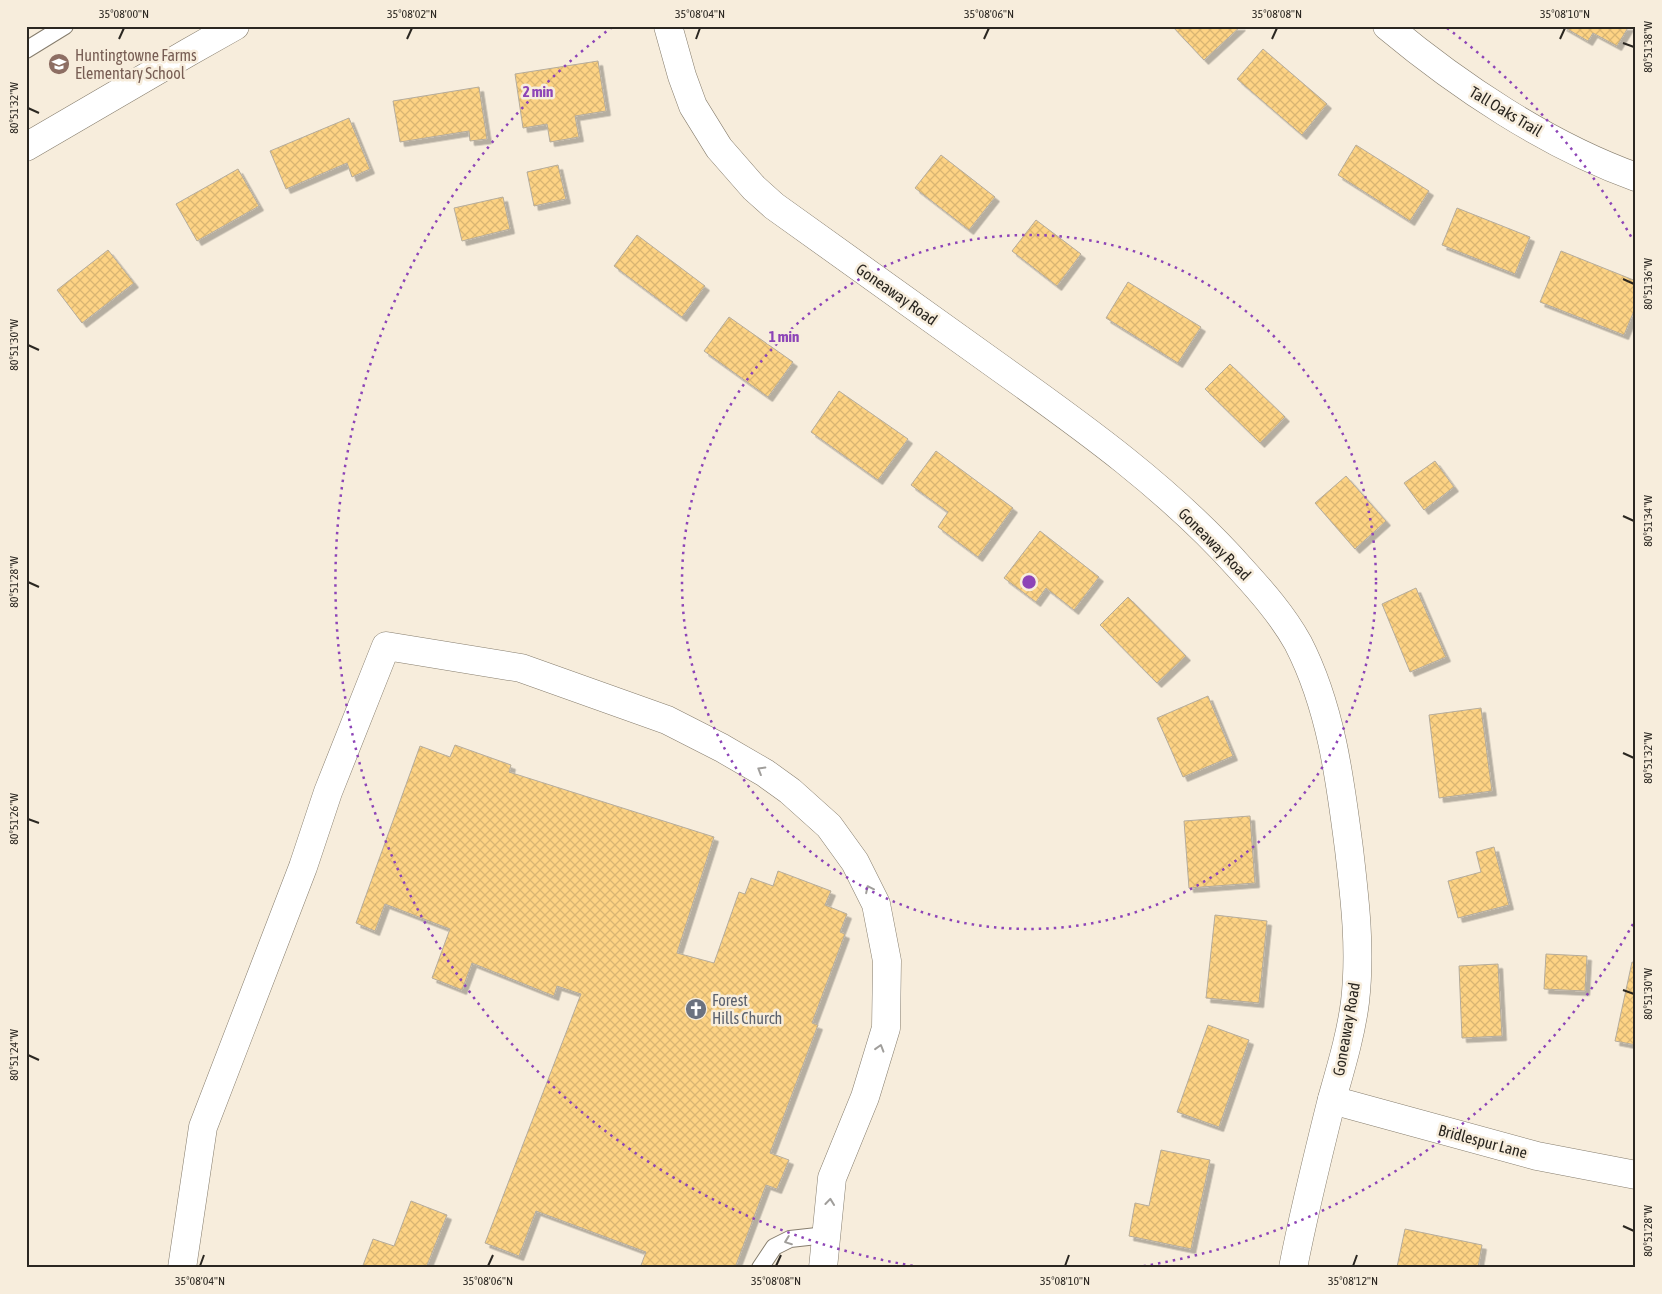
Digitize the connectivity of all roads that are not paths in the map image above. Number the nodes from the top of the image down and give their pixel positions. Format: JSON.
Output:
{"nodes":[{"id":1,"x":65,"y":26,"type":"edge"},
{"id":2,"x":235,"y":26,"type":"edge"},
{"id":3,"x":668,"y":26,"type":"edge"},
{"id":4,"x":1387,"y":26,"type":"edge"},
{"id":5,"x":26,"y":50,"type":"edge"},
{"id":6,"x":26,"y":147,"type":"edge"},
{"id":7,"x":1636,"y":177,"type":"edge"},
{"id":8,"x":1332,"y":1100,"type":"junction"},
{"id":9,"x":1636,"y":1175,"type":"edge"},
{"id":10,"x":826,"y":1235,"type":"junction"},
{"id":11,"x":182,"y":1268,"type":"edge"},
{"id":12,"x":760,"y":1268,"type":"edge"},
{"id":13,"x":823,"y":1268,"type":"edge"},
{"id":14,"x":1293,"y":1268,"type":"edge"}],
"edges":[{"from":1,"to":5,"type":"lane"},
{"from":2,"to":6,"type":"street"},
{"from":3,"to":8,"type":"street","name":"Goneaway Road"},
{"from":4,"to":7,"type":"street","name":"Tall Oaks Trail"},
{"from":8,"to":9,"type":"street","name":"Bridlespur Lane"},
{"from":8,"to":14,"type":"street","name":"Goneaway Road"},
{"from":10,"to":11,"type":"street","one_way":true},
{"from":10,"to":12,"type":"lane","one_way":true},
{"from":10,"to":13,"type":"street"}]}
